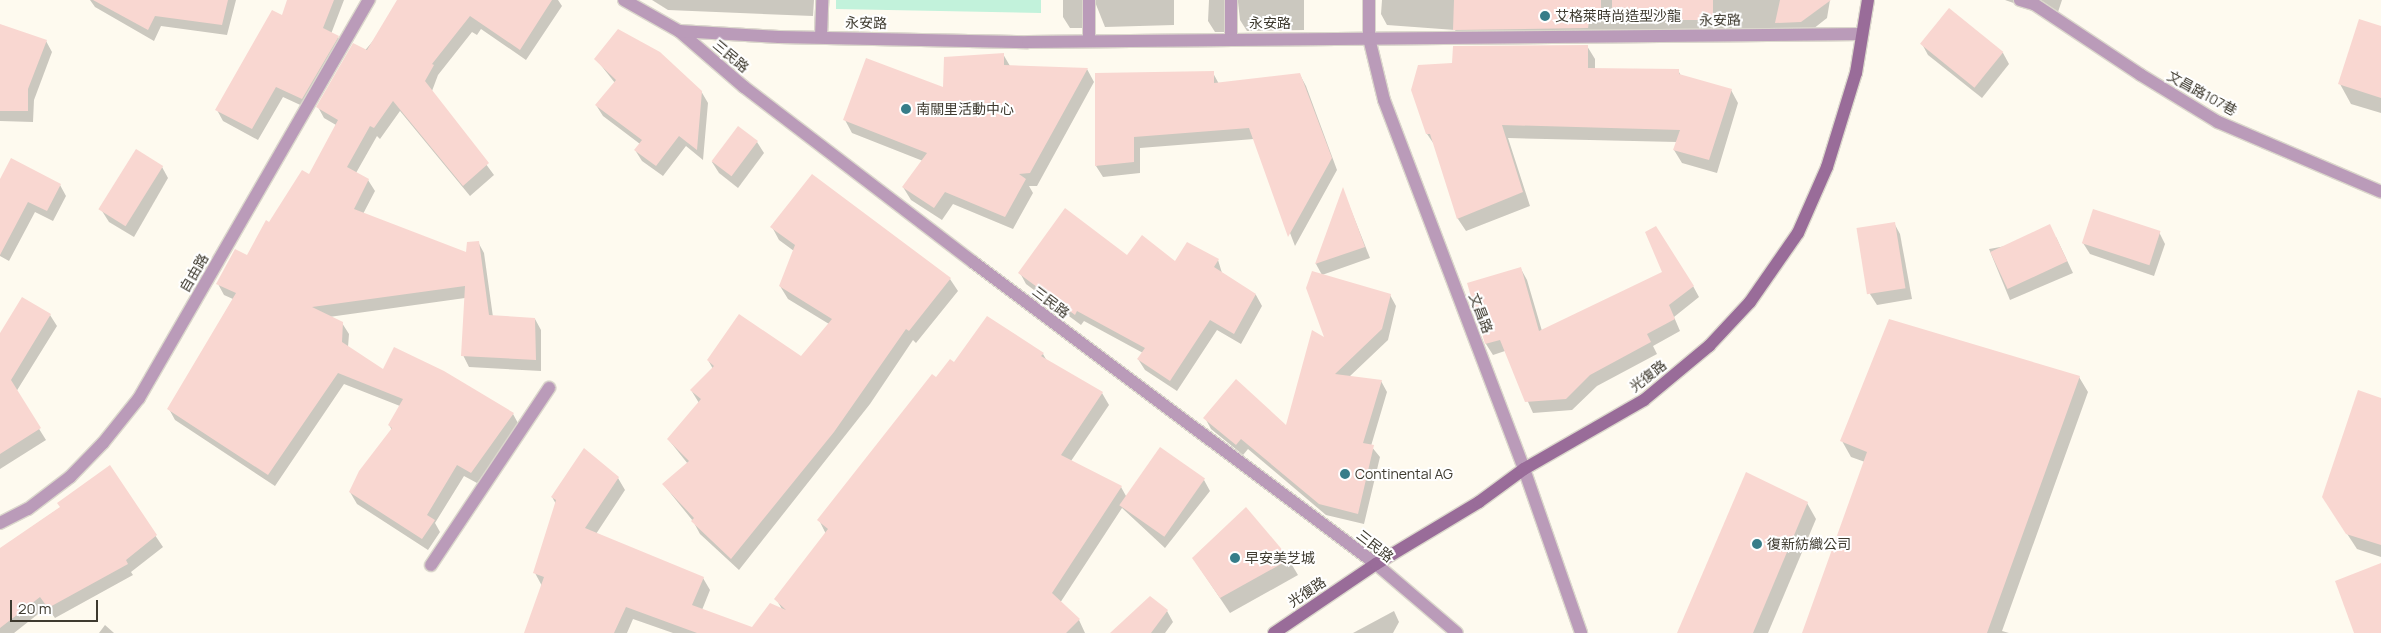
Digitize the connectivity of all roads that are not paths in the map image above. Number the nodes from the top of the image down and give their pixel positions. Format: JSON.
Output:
{"nodes":[{"id":1,"x":369,"y":0,"type":"edge"},
{"id":2,"x":624,"y":0,"type":"edge"},
{"id":3,"x":822,"y":0,"type":"edge"},
{"id":4,"x":1089,"y":0,"type":"edge"},
{"id":5,"x":1231,"y":0,"type":"edge"},
{"id":6,"x":1369,"y":0,"type":"edge"},
{"id":7,"x":1868,"y":0,"type":"edge"},
{"id":8,"x":2020,"y":0,"type":"edge"},
{"id":9,"x":679,"y":31,"type":"junction"},
{"id":10,"x":1862,"y":34,"type":"junction"},
{"id":11,"x":821,"y":37,"type":"junction"},
{"id":12,"x":1231,"y":38,"type":"junction"},
{"id":13,"x":1369,"y":38,"type":"junction"},
{"id":14,"x":1088,"y":40,"type":"junction"},
{"id":15,"x":2381,"y":192,"type":"edge"},
{"id":16,"x":549,"y":388,"type":"dead end"},
{"id":17,"x":1524,"y":469,"type":"junction"},
{"id":18,"x":0,"y":523,"type":"edge"},
{"id":19,"x":1376,"y":564,"type":"junction"},
{"id":20,"x":431,"y":565,"type":"dead end"},
{"id":21,"x":1274,"y":633,"type":"edge"},
{"id":22,"x":1457,"y":633,"type":"edge"},
{"id":23,"x":1581,"y":633,"type":"edge"}],
"edges":[{"from":1,"to":18,"type":"street","name":"自由路"},
{"from":2,"to":9,"type":"street","name":"三民路"},
{"from":3,"to":11,"type":"street"},
{"from":4,"to":14,"type":"street"},
{"from":5,"to":12,"type":"street"},
{"from":6,"to":13,"type":"street","name":"文昌路"},
{"from":7,"to":10,"type":"main road","name":"光復路"},
{"from":8,"to":15,"type":"street","name":"文昌路107巷"},
{"from":9,"to":11,"type":"street","name":"永安路"},
{"from":9,"to":19,"type":"street","name":"三民路"},
{"from":10,"to":13,"type":"street","name":"永安路"},
{"from":10,"to":17,"type":"main road","name":"光復路"},
{"from":11,"to":14,"type":"street","name":"永安路"},
{"from":12,"to":13,"type":"street","name":"永安路"},
{"from":12,"to":14,"type":"street","name":"永安路"},
{"from":13,"to":17,"type":"street","name":"文昌路"},
{"from":16,"to":20,"type":"street"},
{"from":17,"to":19,"type":"main road","name":"光復路"},
{"from":17,"to":23,"type":"street","name":"文昌路"},
{"from":19,"to":21,"type":"main road","name":"光復路"},
{"from":19,"to":22,"type":"street","name":"三民路"}]}
